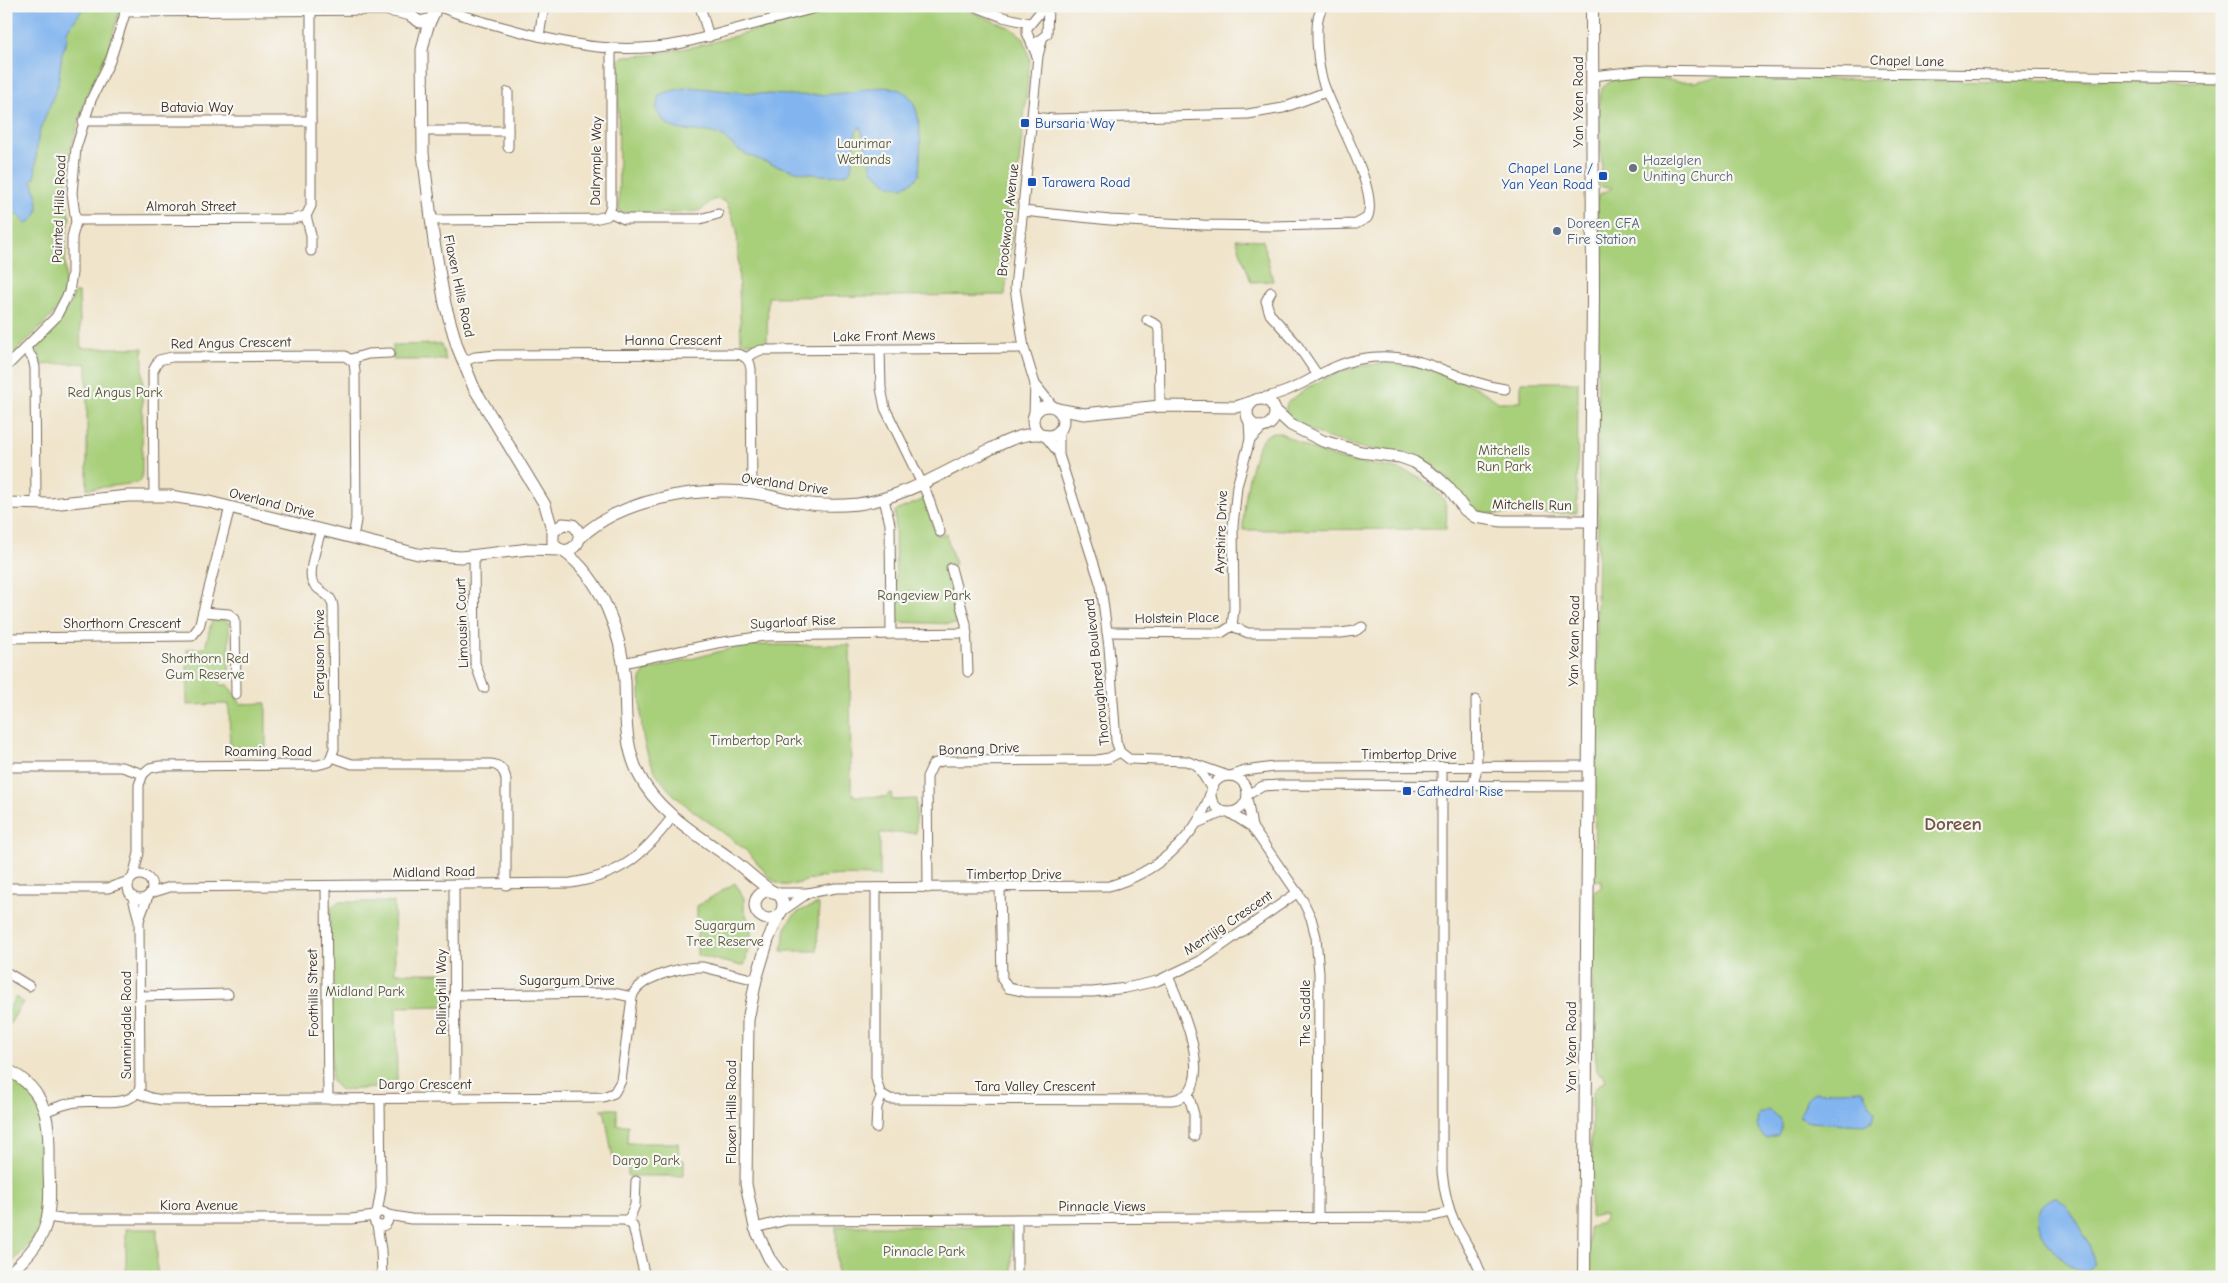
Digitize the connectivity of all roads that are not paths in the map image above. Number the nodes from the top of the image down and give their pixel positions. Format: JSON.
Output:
{"nodes":[{"id":1,"x":544,"y":6,"type":"edge"},
{"id":2,"x":700,"y":6,"type":"edge"},
{"id":3,"x":823,"y":6,"type":"edge"},
{"id":4,"x":974,"y":6,"type":"edge"},
{"id":5,"x":1047,"y":6,"type":"edge"},
{"id":6,"x":1322,"y":6,"type":"edge"},
{"id":7,"x":1592,"y":6,"type":"edge"},
{"id":8,"x":125,"y":9,"type":"edge"},
{"id":9,"x":230,"y":9,"type":"edge"},
{"id":10,"x":311,"y":11,"type":"junction"},
{"id":11,"x":409,"y":12,"type":"edge"},
{"id":12,"x":434,"y":12,"type":"edge"},
{"id":13,"x":1002,"y":17,"type":"junction"},
{"id":14,"x":1031,"y":22,"type":"junction"},
{"id":15,"x":1048,"y":27,"type":"junction"},
{"id":16,"x":1028,"y":35,"type":"junction"},
{"id":17,"x":539,"y":36,"type":"junction"},
{"id":18,"x":710,"y":37,"type":"junction"},
{"id":19,"x":1042,"y":40,"type":"junction"},
{"id":20,"x":422,"y":50,"type":"junction"},
{"id":21,"x":611,"y":50,"type":"junction"},
{"id":22,"x":1038,"y":56,"type":"junction"},
{"id":23,"x":1593,"y":76,"type":"junction"},
{"id":24,"x":2222,"y":78,"type":"edge"},
{"id":25,"x":508,"y":92,"type":"dead end"},
{"id":26,"x":1326,"y":92,"type":"junction"},
{"id":27,"x":1033,"y":117,"type":"junction"},
{"id":28,"x":84,"y":121,"type":"junction"},
{"id":29,"x":311,"y":121,"type":"junction"},
{"id":30,"x":422,"y":131,"type":"junction"},
{"id":31,"x":508,"y":131,"type":"junction"},
{"id":32,"x":508,"y":147,"type":"dead end"},
{"id":33,"x":1023,"y":211,"type":"junction"},
{"id":34,"x":609,"y":212,"type":"junction"},
{"id":35,"x":718,"y":214,"type":"dead end"},
{"id":36,"x":306,"y":216,"type":"junction"},
{"id":37,"x":76,"y":220,"type":"junction"},
{"id":38,"x":431,"y":220,"type":"junction"},
{"id":39,"x":311,"y":251,"type":"dead end"},
{"id":40,"x":1271,"y":292,"type":"dead end"},
{"id":41,"x":1147,"y":320,"type":"dead end"},
{"id":42,"x":24,"y":348,"type":"junction"},
{"id":43,"x":1024,"y":348,"type":"junction"},
{"id":44,"x":880,"y":349,"type":"junction"},
{"id":45,"x":390,"y":353,"type":"dead end"},
{"id":46,"x":748,"y":358,"type":"junction"},
{"id":47,"x":351,"y":359,"type":"junction"},
{"id":48,"x":463,"y":362,"type":"junction"},
{"id":49,"x":6,"y":367,"type":"edge"},
{"id":50,"x":1317,"y":374,"type":"junction"},
{"id":51,"x":1035,"y":384,"type":"junction"},
{"id":52,"x":1505,"y":390,"type":"dead end"},
{"id":53,"x":1288,"y":391,"type":"junction"},
{"id":54,"x":1256,"y":400,"type":"junction"},
{"id":55,"x":1160,"y":406,"type":"junction"},
{"id":56,"x":1223,"y":408,"type":"junction"},
{"id":57,"x":1055,"y":409,"type":"junction"},
{"id":58,"x":1276,"y":410,"type":"junction"},
{"id":59,"x":1084,"y":414,"type":"junction"},
{"id":60,"x":1034,"y":416,"type":"junction"},
{"id":61,"x":1249,"y":420,"type":"junction"},
{"id":62,"x":1291,"y":425,"type":"junction"},
{"id":63,"x":1265,"y":426,"type":"junction"},
{"id":64,"x":1060,"y":429,"type":"junction"},
{"id":65,"x":1043,"y":435,"type":"junction"},
{"id":66,"x":1014,"y":438,"type":"junction"},
{"id":67,"x":1250,"y":440,"type":"junction"},
{"id":68,"x":1059,"y":455,"type":"junction"},
{"id":69,"x":922,"y":483,"type":"junction"},
{"id":70,"x":752,"y":492,"type":"junction"},
{"id":71,"x":154,"y":495,"type":"junction"},
{"id":72,"x":884,"y":499,"type":"junction"},
{"id":73,"x":6,"y":503,"type":"edge"},
{"id":74,"x":36,"y":504,"type":"junction"},
{"id":75,"x":545,"y":505,"type":"junction"},
{"id":76,"x":230,"y":507,"type":"junction"},
{"id":77,"x":602,"y":521,"type":"junction"},
{"id":78,"x":1591,"y":521,"type":"junction"},
{"id":79,"x":570,"y":524,"type":"junction"},
{"id":80,"x":321,"y":530,"type":"junction"},
{"id":81,"x":940,"y":532,"type":"dead end"},
{"id":82,"x":552,"y":533,"type":"junction"},
{"id":83,"x":353,"y":538,"type":"junction"},
{"id":84,"x":579,"y":540,"type":"junction"},
{"id":85,"x":529,"y":549,"type":"junction"},
{"id":86,"x":561,"y":550,"type":"junction"},
{"id":87,"x":474,"y":556,"type":"junction"},
{"id":88,"x":583,"y":567,"type":"junction"},
{"id":89,"x":951,"y":568,"type":"dead end"},
{"id":90,"x":203,"y":612,"type":"junction"},
{"id":91,"x":1232,"y":626,"type":"junction"},
{"id":92,"x":1362,"y":627,"type":"dead end"},
{"id":93,"x":1107,"y":632,"type":"junction"},
{"id":94,"x":891,"y":633,"type":"junction"},
{"id":95,"x":967,"y":633,"type":"junction"},
{"id":96,"x":6,"y":638,"type":"edge"},
{"id":97,"x":623,"y":664,"type":"junction"},
{"id":98,"x":968,"y":672,"type":"dead end"},
{"id":99,"x":484,"y":688,"type":"dead end"},
{"id":100,"x":236,"y":694,"type":"dead end"},
{"id":101,"x":1476,"y":700,"type":"dead end"},
{"id":102,"x":1120,"y":752,"type":"junction"},
{"id":103,"x":332,"y":757,"type":"junction"},
{"id":104,"x":1196,"y":764,"type":"junction"},
{"id":105,"x":1587,"y":766,"type":"junction"},
{"id":106,"x":6,"y":767,"type":"edge"},
{"id":107,"x":1442,"y":768,"type":"junction"},
{"id":108,"x":1477,"y":768,"type":"junction"},
{"id":109,"x":143,"y":774,"type":"junction"},
{"id":110,"x":1229,"y":776,"type":"junction"},
{"id":111,"x":1442,"y":785,"type":"junction"},
{"id":112,"x":1473,"y":785,"type":"junction"},
{"id":113,"x":1588,"y":786,"type":"junction"},
{"id":114,"x":1210,"y":791,"type":"junction"},
{"id":115,"x":1247,"y":796,"type":"junction"},
{"id":116,"x":1227,"y":812,"type":"junction"},
{"id":117,"x":672,"y":816,"type":"junction"},
{"id":118,"x":1197,"y":823,"type":"junction"},
{"id":119,"x":1252,"y":827,"type":"junction"},
{"id":120,"x":139,"y":853,"type":"junction"},
{"id":121,"x":745,"y":870,"type":"junction"},
{"id":122,"x":131,"y":879,"type":"junction"},
{"id":123,"x":148,"y":879,"type":"junction"},
{"id":124,"x":454,"y":885,"type":"junction"},
{"id":125,"x":506,"y":885,"type":"junction"},
{"id":126,"x":326,"y":886,"type":"junction"},
{"id":127,"x":170,"y":887,"type":"junction"},
{"id":128,"x":6,"y":888,"type":"edge"},
{"id":129,"x":108,"y":888,"type":"junction"},
{"id":130,"x":876,"y":888,"type":"junction"},
{"id":131,"x":928,"y":888,"type":"junction"},
{"id":132,"x":1000,"y":888,"type":"junction"},
{"id":133,"x":775,"y":892,"type":"junction"},
{"id":134,"x":1298,"y":892,"type":"junction"},
{"id":135,"x":808,"y":893,"type":"junction"},
{"id":136,"x":149,"y":895,"type":"junction"},
{"id":137,"x":131,"y":896,"type":"junction"},
{"id":138,"x":756,"y":899,"type":"junction"},
{"id":139,"x":780,"y":913,"type":"junction"},
{"id":140,"x":761,"y":917,"type":"junction"},
{"id":141,"x":139,"y":920,"type":"junction"},
{"id":142,"x":768,"y":940,"type":"junction"},
{"id":143,"x":6,"y":972,"type":"edge"},
{"id":144,"x":1168,"y":976,"type":"junction"},
{"id":145,"x":756,"y":980,"type":"junction"},
{"id":146,"x":29,"y":986,"type":"dead end"},
{"id":147,"x":228,"y":994,"type":"dead end"},
{"id":148,"x":455,"y":995,"type":"junction"},
{"id":149,"x":140,"y":996,"type":"junction"},
{"id":150,"x":632,"y":997,"type":"junction"},
{"id":151,"x":6,"y":1069,"type":"edge"},
{"id":152,"x":138,"y":1093,"type":"junction"},
{"id":153,"x":1188,"y":1094,"type":"junction"},
{"id":154,"x":882,"y":1095,"type":"junction"},
{"id":155,"x":455,"y":1098,"type":"junction"},
{"id":156,"x":328,"y":1099,"type":"junction"},
{"id":157,"x":380,"y":1099,"type":"junction"},
{"id":158,"x":46,"y":1111,"type":"junction"},
{"id":159,"x":876,"y":1128,"type":"dead end"},
{"id":160,"x":1194,"y":1136,"type":"dead end"},
{"id":161,"x":636,"y":1182,"type":"dead end"},
{"id":162,"x":1450,"y":1212,"type":"junction"},
{"id":163,"x":47,"y":1216,"type":"junction"},
{"id":164,"x":1318,"y":1218,"type":"junction"},
{"id":165,"x":381,"y":1219,"type":"junction"},
{"id":166,"x":1016,"y":1220,"type":"junction"},
{"id":167,"x":628,"y":1222,"type":"junction"},
{"id":168,"x":755,"y":1228,"type":"junction"},
{"id":169,"x":6,"y":1277,"type":"edge"},
{"id":170,"x":382,"y":1277,"type":"edge"},
{"id":171,"x":645,"y":1277,"type":"edge"},
{"id":172,"x":783,"y":1277,"type":"edge"},
{"id":173,"x":1017,"y":1277,"type":"edge"},
{"id":174,"x":1482,"y":1277,"type":"edge"},
{"id":175,"x":1584,"y":1277,"type":"edge"}],
"edges":[{"from":1,"to":17,"type":"street"},
{"from":2,"to":18,"type":"street"},
{"from":3,"to":18,"type":"street"},
{"from":4,"to":13,"type":"street"},
{"from":5,"to":14,"type":"street"},
{"from":5,"to":15,"type":"street"},
{"from":6,"to":26,"type":"street"},
{"from":7,"to":23,"type":"main road","name":"Yan Yean Road"},
{"from":8,"to":9,"type":"street"},
{"from":8,"to":28,"type":"street","name":"Painted Hills Road"},
{"from":9,"to":10,"type":"street"},
{"from":10,"to":11,"type":"street"},
{"from":10,"to":29,"type":"street"},
{"from":11,"to":12,"type":"street"},
{"from":11,"to":20,"type":"street","name":"Flaxen Hills Road"},
{"from":12,"to":17,"type":"street"},
{"from":12,"to":20,"type":"street","name":"Flaxen Hills Road"},
{"from":13,"to":14,"type":"street"},
{"from":13,"to":16,"type":"street"},
{"from":14,"to":15,"type":"street"},
{"from":14,"to":16,"type":"street"},
{"from":15,"to":19,"type":"street"},
{"from":16,"to":19,"type":"street"},
{"from":16,"to":22,"type":"street"},
{"from":17,"to":21,"type":"street"},
{"from":18,"to":21,"type":"street"},
{"from":19,"to":22,"type":"street","name":"Brookwood Avenue"},
{"from":20,"to":30,"type":"street","name":"Flaxen Hills Road"},
{"from":21,"to":34,"type":"street","name":"Dalrymple Way"},
{"from":22,"to":27,"type":"street","name":"Brookwood Avenue"},
{"from":23,"to":24,"type":"street","name":"Chapel Lane"},
{"from":23,"to":78,"type":"main road","name":"Yan Yean Road"},
{"from":25,"to":31,"type":"street"},
{"from":26,"to":27,"type":"street"},
{"from":26,"to":33,"type":"street"},
{"from":27,"to":33,"type":"street","name":"Brookwood Avenue"},
{"from":28,"to":29,"type":"street","name":"Batavia Way"},
{"from":28,"to":37,"type":"street","name":"Painted Hills Road"},
{"from":29,"to":36,"type":"street"},
{"from":30,"to":31,"type":"street"},
{"from":30,"to":38,"type":"street","name":"Flaxen Hills Road"},
{"from":31,"to":32,"type":"street"},
{"from":33,"to":43,"type":"street","name":"Brookwood Avenue"},
{"from":34,"to":35,"type":"street"},
{"from":34,"to":38,"type":"street","name":"Dalrymple Way"},
{"from":36,"to":37,"type":"street","name":"Almorah Street"},
{"from":36,"to":39,"type":"street"},
{"from":37,"to":42,"type":"street","name":"Painted Hills Road"},
{"from":38,"to":48,"type":"street","name":"Flaxen Hills Road"},
{"from":40,"to":50,"type":"street"},
{"from":41,"to":55,"type":"street"},
{"from":42,"to":49,"type":"street","name":"Painted Hills Road"},
{"from":42,"to":74,"type":"street"},
{"from":43,"to":44,"type":"street","name":"Lake Front Mews"},
{"from":43,"to":51,"type":"street","name":"Brookwood Avenue"},
{"from":44,"to":46,"type":"street","name":"Lake Front Mews"},
{"from":44,"to":69,"type":"street"},
{"from":45,"to":47,"type":"street","name":"Red Angus Crescent"},
{"from":46,"to":48,"type":"street","name":"Hanna Crescent"},
{"from":46,"to":70,"type":"street"},
{"from":47,"to":71,"type":"street","name":"Red Angus Crescent"},
{"from":47,"to":83,"type":"street"},
{"from":48,"to":75,"type":"street","name":"Flaxen Hills Road"},
{"from":50,"to":52,"type":"street"},
{"from":50,"to":53,"type":"street"},
{"from":51,"to":57,"type":"street","name":"Brookwood Avenue"},
{"from":51,"to":60,"type":"street","name":"Brookwood Avenue"},
{"from":53,"to":54,"type":"street"},
{"from":53,"to":58,"type":"street"},
{"from":54,"to":56,"type":"street"},
{"from":54,"to":58,"type":"street"},
{"from":54,"to":61,"type":"street"},
{"from":55,"to":56,"type":"street"},
{"from":55,"to":59,"type":"street"},
{"from":56,"to":61,"type":"street"},
{"from":57,"to":59,"type":"street"},
{"from":57,"to":60,"type":"street"},
{"from":57,"to":64,"type":"street"},
{"from":58,"to":62,"type":"street","name":"Mitchells Run"},
{"from":58,"to":63,"type":"street"},
{"from":59,"to":64,"type":"street"},
{"from":60,"to":65,"type":"street"},
{"from":60,"to":66,"type":"street","name":"Overland Drive"},
{"from":61,"to":63,"type":"street"},
{"from":61,"to":67,"type":"street","name":"Ayrshire Drive"},
{"from":62,"to":63,"type":"street","name":"Mitchells Run"},
{"from":62,"to":78,"type":"street","name":"Mitchells Run"},
{"from":63,"to":67,"type":"street","name":"Ayrshire Drive"},
{"from":64,"to":65,"type":"street"},
{"from":64,"to":68,"type":"street","name":"Thoroughbred Boulevard"},
{"from":65,"to":66,"type":"street","name":"Overland Drive"},
{"from":65,"to":68,"type":"street","name":"Thoroughbred Boulevard"},
{"from":66,"to":69,"type":"street","name":"Overland Drive"},
{"from":67,"to":91,"type":"street","name":"Ayrshire Drive"},
{"from":68,"to":93,"type":"street","name":"Thoroughbred Boulevard"},
{"from":69,"to":72,"type":"street","name":"Overland Drive"},
{"from":69,"to":81,"type":"street"},
{"from":70,"to":72,"type":"street","name":"Overland Drive"},
{"from":70,"to":77,"type":"street","name":"Overland Drive"},
{"from":71,"to":74,"type":"street","name":"Overland Drive"},
{"from":71,"to":76,"type":"street","name":"Overland Drive"},
{"from":72,"to":94,"type":"street"},
{"from":73,"to":74,"type":"street","name":"Overland Drive"},
{"from":75,"to":79,"type":"street","name":"Flaxen Hills Road"},
{"from":75,"to":82,"type":"street","name":"Flaxen Hills Road"},
{"from":76,"to":80,"type":"street","name":"Overland Drive"},
{"from":76,"to":90,"type":"street","name":"Shorthorn Crescent"},
{"from":77,"to":79,"type":"street","name":"Overland Drive"},
{"from":77,"to":84,"type":"street","name":"Overland Drive"},
{"from":78,"to":105,"type":"main road","name":"Yan Yean Road"},
{"from":79,"to":82,"type":"street"},
{"from":79,"to":84,"type":"street"},
{"from":80,"to":83,"type":"street","name":"Overland Drive"},
{"from":80,"to":103,"type":"street","name":"Ferguson Drive"},
{"from":82,"to":85,"type":"street","name":"Overland Drive"},
{"from":82,"to":86,"type":"street"},
{"from":83,"to":87,"type":"street","name":"Overland Drive"},
{"from":84,"to":86,"type":"street"},
{"from":84,"to":88,"type":"street"},
{"from":85,"to":86,"type":"street","name":"Overland Drive"},
{"from":85,"to":87,"type":"street","name":"Overland Drive"},
{"from":86,"to":88,"type":"street"},
{"from":87,"to":99,"type":"street","name":"Limousin Court"},
{"from":88,"to":97,"type":"street"},
{"from":89,"to":95,"type":"street"},
{"from":90,"to":96,"type":"street","name":"Shorthorn Crescent"},
{"from":90,"to":100,"type":"street"},
{"from":91,"to":92,"type":"street","name":"Holstein Place"},
{"from":91,"to":93,"type":"street","name":"Holstein Place"},
{"from":93,"to":102,"type":"street","name":"Thoroughbred Boulevard"},
{"from":94,"to":95,"type":"street","name":"Sugarloaf Rise"},
{"from":94,"to":97,"type":"street","name":"Sugarloaf Rise"},
{"from":95,"to":98,"type":"street"},
{"from":97,"to":117,"type":"street"},
{"from":101,"to":108,"type":"street"},
{"from":102,"to":104,"type":"street","name":"Thoroughbred Boulevard"},
{"from":102,"to":131,"type":"street","name":"Bonang Drive"},
{"from":103,"to":109,"type":"street","name":"Roaming Road"},
{"from":103,"to":125,"type":"street","name":"Roaming Road"},
{"from":104,"to":110,"type":"street","name":"Thoroughbred Boulevard"},
{"from":104,"to":114,"type":"street"},
{"from":105,"to":108,"type":"street","name":"Timbertop Drive"},
{"from":105,"to":113,"type":"main road","name":"Yan Yean Road"},
{"from":106,"to":109,"type":"street"},
{"from":107,"to":108,"type":"street","name":"Timbertop Drive"},
{"from":107,"to":110,"type":"street","name":"Timbertop Drive"},
{"from":107,"to":111,"type":"street"},
{"from":108,"to":112,"type":"street"},
{"from":109,"to":120,"type":"street"},
{"from":110,"to":114,"type":"street"},
{"from":110,"to":115,"type":"street"},
{"from":111,"to":112,"type":"street"},
{"from":111,"to":115,"type":"street"},
{"from":111,"to":162,"type":"street"},
{"from":112,"to":113,"type":"street"},
{"from":113,"to":175,"type":"main road","name":"Yan Yean Road"},
{"from":114,"to":116,"type":"street"},
{"from":114,"to":118,"type":"street","name":"Timbertop Drive"},
{"from":115,"to":116,"type":"street"},
{"from":115,"to":119,"type":"street","name":"The Saddle"},
{"from":116,"to":118,"type":"street","name":"Timbertop Drive"},
{"from":116,"to":119,"type":"street","name":"The Saddle"},
{"from":117,"to":121,"type":"street"},
{"from":117,"to":125,"type":"street","name":"Midland Road"},
{"from":118,"to":132,"type":"street","name":"Timbertop Drive"},
{"from":119,"to":134,"type":"street","name":"The Saddle"},
{"from":120,"to":122,"type":"street"},
{"from":120,"to":123,"type":"street"},
{"from":121,"to":133,"type":"street"},
{"from":121,"to":138,"type":"street"},
{"from":122,"to":123,"type":"street"},
{"from":122,"to":129,"type":"street"},
{"from":122,"to":137,"type":"street"},
{"from":123,"to":127,"type":"street","name":"Midland Road"},
{"from":123,"to":136,"type":"street"},
{"from":124,"to":125,"type":"street","name":"Midland Road"},
{"from":124,"to":126,"type":"street","name":"Midland Road"},
{"from":124,"to":148,"type":"street","name":"Rollinghill Way"},
{"from":126,"to":127,"type":"street","name":"Midland Road"},
{"from":126,"to":156,"type":"street","name":"Foothills Street"},
{"from":127,"to":136,"type":"street","name":"Midland Road"},
{"from":128,"to":129,"type":"street"},
{"from":129,"to":137,"type":"street"},
{"from":130,"to":131,"type":"street","name":"Timbertop Drive"},
{"from":130,"to":135,"type":"street","name":"Timbertop Drive"},
{"from":130,"to":154,"type":"street"},
{"from":131,"to":132,"type":"street","name":"Timbertop Drive"},
{"from":132,"to":144,"type":"street","name":"Merrijig Crescent"},
{"from":133,"to":135,"type":"street","name":"Timbertop Drive"},
{"from":133,"to":138,"type":"street"},
{"from":133,"to":139,"type":"street"},
{"from":134,"to":144,"type":"street","name":"Merrijig Crescent"},
{"from":134,"to":164,"type":"street","name":"The Saddle"},
{"from":135,"to":139,"type":"street","name":"Timbertop Drive"},
{"from":136,"to":137,"type":"street"},
{"from":136,"to":141,"type":"street","name":"Sunningdale Road"},
{"from":137,"to":141,"type":"street","name":"Sunningdale Road"},
{"from":138,"to":140,"type":"street"},
{"from":139,"to":140,"type":"street"},
{"from":139,"to":142,"type":"street","name":"Flaxen Hills Road"},
{"from":140,"to":142,"type":"street"},
{"from":141,"to":149,"type":"street","name":"Sunningdale Road"},
{"from":142,"to":145,"type":"street","name":"Flaxen Hills Road"},
{"from":143,"to":146,"type":"street"},
{"from":144,"to":153,"type":"street"},
{"from":145,"to":150,"type":"street","name":"Sugargum Drive"},
{"from":145,"to":168,"type":"street","name":"Flaxen Hills Road"},
{"from":147,"to":149,"type":"street"},
{"from":148,"to":150,"type":"street","name":"Sugargum Drive"},
{"from":148,"to":155,"type":"street","name":"Rollinghill Way"},
{"from":149,"to":152,"type":"street","name":"Sunningdale Road"},
{"from":150,"to":155,"type":"street","name":"Dargo Crescent"},
{"from":151,"to":158,"type":"street"},
{"from":152,"to":156,"type":"street","name":"Dargo Crescent"},
{"from":152,"to":158,"type":"street","name":"Sunningdale Road"},
{"from":153,"to":154,"type":"street","name":"Tara Valley Crescent"},
{"from":153,"to":160,"type":"street"},
{"from":154,"to":159,"type":"street"},
{"from":155,"to":157,"type":"street","name":"Dargo Crescent"},
{"from":156,"to":157,"type":"street","name":"Dargo Crescent"},
{"from":157,"to":165,"type":"street"},
{"from":158,"to":163,"type":"street"},
{"from":161,"to":167,"type":"street"},
{"from":162,"to":164,"type":"street","name":"Pinnacle Views"},
{"from":162,"to":174,"type":"street"},
{"from":163,"to":165,"type":"street","name":"Kiora Avenue"},
{"from":163,"to":169,"type":"street"},
{"from":164,"to":166,"type":"street","name":"Pinnacle Views"},
{"from":165,"to":167,"type":"street","name":"Kiora Avenue"},
{"from":165,"to":170,"type":"street"},
{"from":166,"to":168,"type":"street","name":"Pinnacle Views"},
{"from":166,"to":173,"type":"street"},
{"from":167,"to":171,"type":"street"},
{"from":168,"to":172,"type":"street","name":"Flaxen Hills Road"}]}
